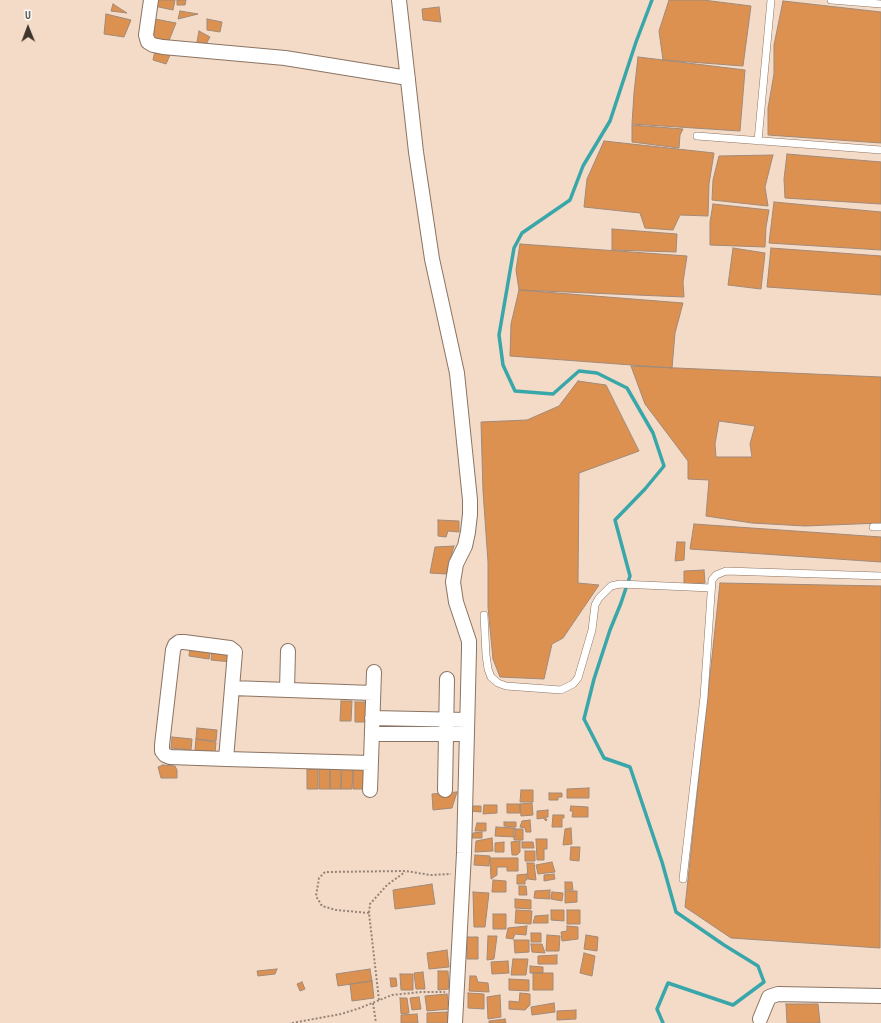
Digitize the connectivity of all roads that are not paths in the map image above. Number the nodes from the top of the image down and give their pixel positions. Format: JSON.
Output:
{"nodes":[{"id":1,"x":151,"y":0,"type":"edge"},
{"id":2,"x":399,"y":0,"type":"edge"},
{"id":3,"x":771,"y":0,"type":"edge"},
{"id":4,"x":831,"y":0,"type":"edge"},
{"id":5,"x":881,"y":4,"type":"edge"},
{"id":6,"x":408,"y":78,"type":"junction"},
{"id":7,"x":696,"y":136,"type":"dead end"},
{"id":8,"x":758,"y":141,"type":"junction"},
{"id":9,"x":881,"y":150,"type":"edge"},
{"id":10,"x":881,"y":576,"type":"edge"},
{"id":11,"x":711,"y":588,"type":"junction"},
{"id":12,"x":484,"y":615,"type":"dead end"},
{"id":13,"x":288,"y":651,"type":"dead end"},
{"id":14,"x":374,"y":672,"type":"dead end"},
{"id":15,"x":447,"y":679,"type":"dead end"},
{"id":16,"x":232,"y":688,"type":"junction"},
{"id":17,"x":287,"y":690,"type":"junction"},
{"id":18,"x":373,"y":693,"type":"junction"},
{"id":19,"x":372,"y":718,"type":"junction"},
{"id":20,"x":446,"y":727,"type":"junction"},
{"id":21,"x":467,"y":727,"type":"junction"},
{"id":22,"x":372,"y":734,"type":"junction"},
{"id":23,"x":226,"y":759,"type":"junction"},
{"id":24,"x":371,"y":763,"type":"junction"},
{"id":25,"x":370,"y":790,"type":"dead end"},
{"id":26,"x":445,"y":790,"type":"dead end"},
{"id":27,"x":683,"y":879,"type":"dead end"},
{"id":28,"x":881,"y":996,"type":"edge"},
{"id":29,"x":760,"y":1019,"type":"dead end"},
{"id":30,"x":455,"y":1023,"type":"edge"}],
"edges":[{"from":1,"to":6,"type":"street"},
{"from":2,"to":6,"type":"street"},
{"from":3,"to":8,"type":"lane"},
{"from":4,"to":5,"type":"lane"},
{"from":6,"to":21,"type":"street"},
{"from":7,"to":8,"type":"lane"},
{"from":8,"to":9,"type":"lane"},
{"from":10,"to":11,"type":"lane"},
{"from":11,"to":12,"type":"lane"},
{"from":11,"to":27,"type":"lane"},
{"from":13,"to":17,"type":"street"},
{"from":14,"to":18,"type":"street"},
{"from":15,"to":20,"type":"street"},
{"from":16,"to":17,"type":"street"},
{"from":16,"to":23,"type":"street"},
{"from":16,"to":23,"type":"street"},
{"from":17,"to":18,"type":"street"},
{"from":18,"to":19,"type":"street"},
{"from":19,"to":20,"type":"street"},
{"from":19,"to":22,"type":"street"},
{"from":20,"to":21,"type":"street"},
{"from":20,"to":22,"type":"street"},
{"from":20,"to":26,"type":"street"},
{"from":21,"to":30,"type":"street"},
{"from":22,"to":24,"type":"street"},
{"from":23,"to":24,"type":"street"},
{"from":24,"to":25,"type":"street"},
{"from":28,"to":29,"type":"street"}]}
